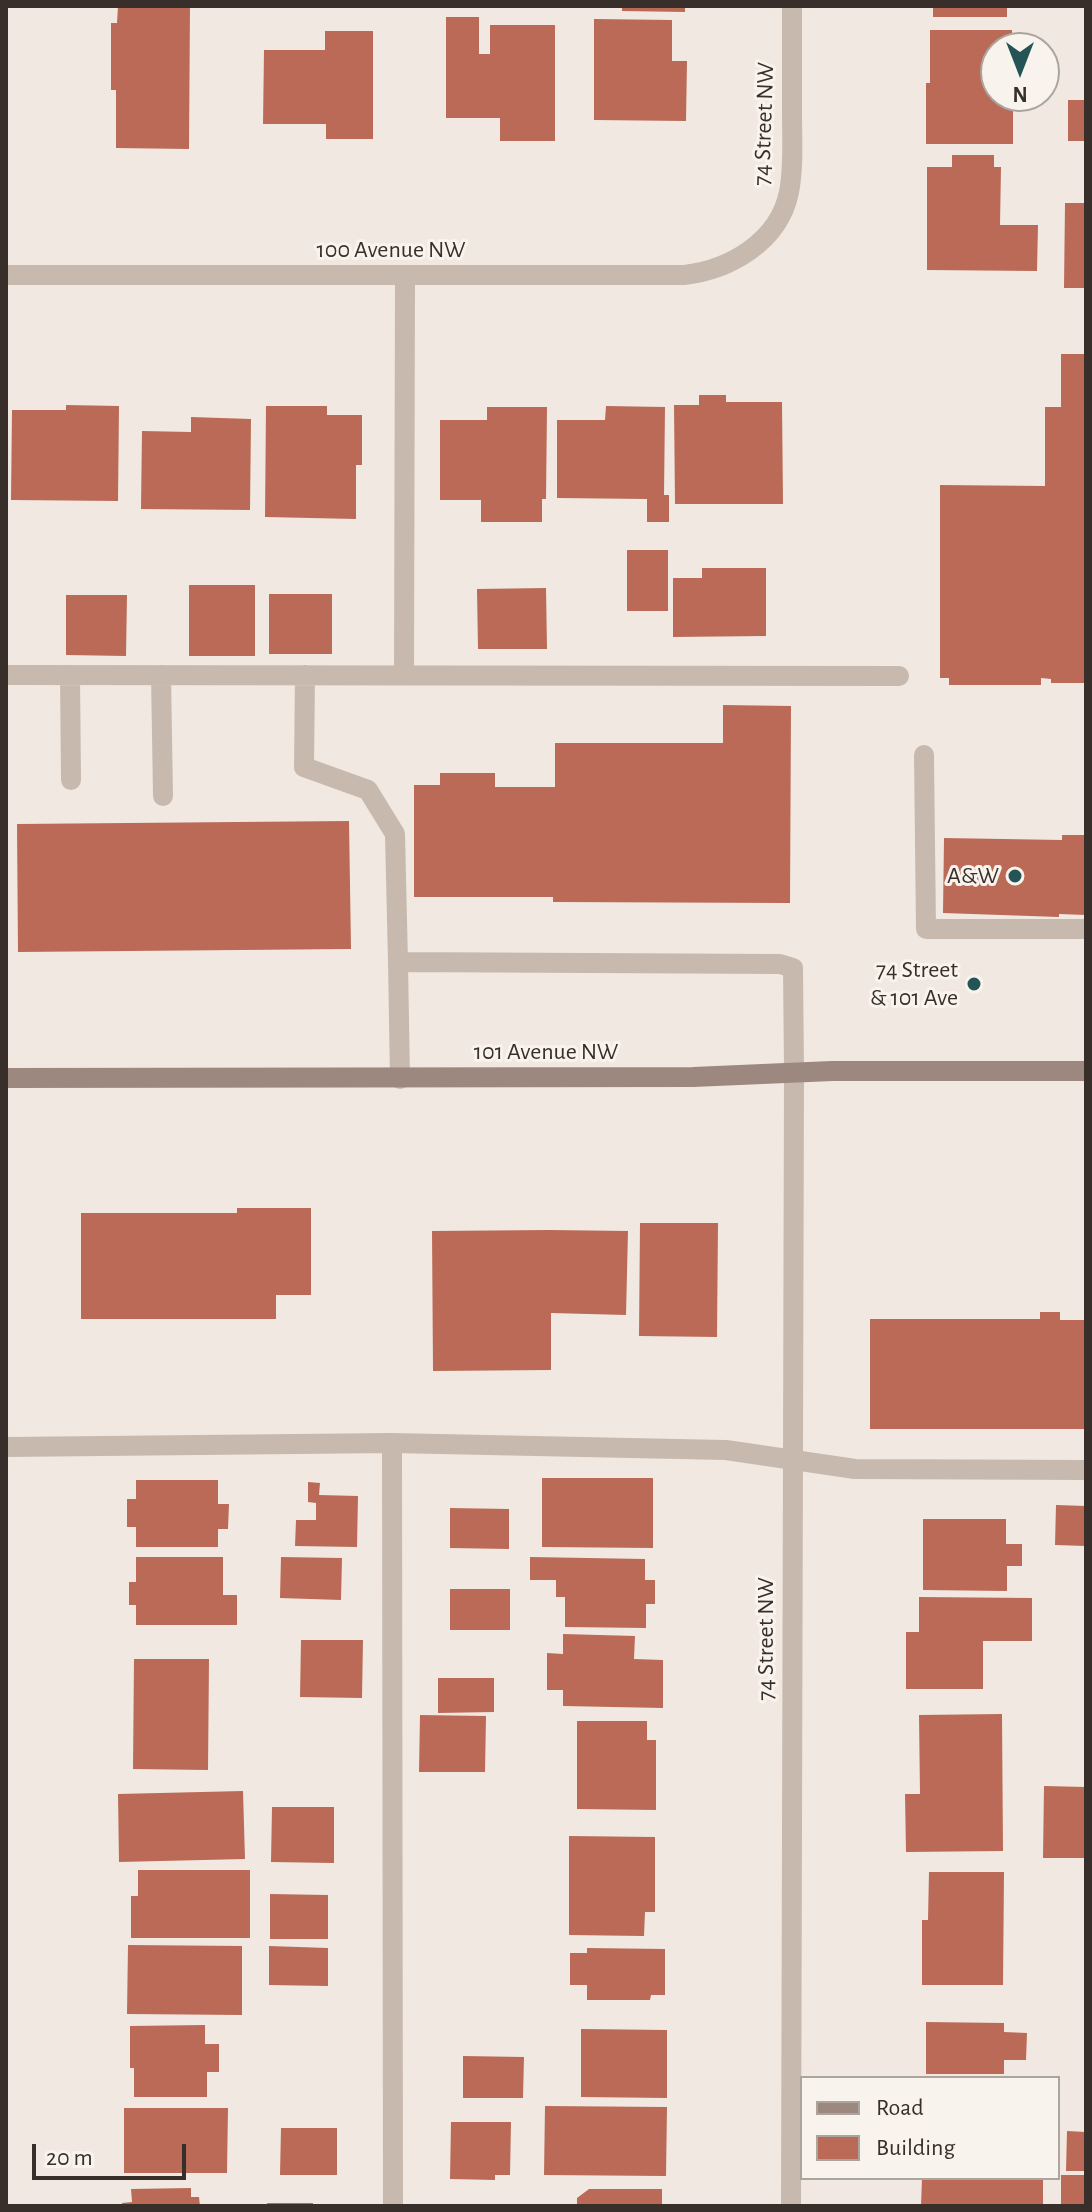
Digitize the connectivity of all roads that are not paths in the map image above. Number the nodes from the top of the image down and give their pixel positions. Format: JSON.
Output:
{"nodes":[{"id":1,"x":792,"y":6,"type":"edge"},
{"id":2,"x":765,"y":237,"type":"joint"},
{"id":3,"x":6,"y":275,"type":"edge"},
{"id":4,"x":405,"y":277,"type":"junction"},
{"id":5,"x":6,"y":675,"type":"edge"},
{"id":6,"x":70,"y":675,"type":"junction"},
{"id":7,"x":161,"y":675,"type":"junction"},
{"id":8,"x":305,"y":675,"type":"junction"},
{"id":9,"x":404,"y":675,"type":"junction"},
{"id":10,"x":899,"y":676,"type":"dead end"},
{"id":11,"x":924,"y":755,"type":"dead end"},
{"id":12,"x":71,"y":780,"type":"dead end"},
{"id":13,"x":163,"y":796,"type":"dead end"},
{"id":14,"x":1086,"y":929,"type":"edge"},
{"id":15,"x":398,"y":962,"type":"junction"},
{"id":16,"x":1086,"y":1071,"type":"edge"},
{"id":17,"x":794,"y":1072,"type":"junction"},
{"id":18,"x":6,"y":1078,"type":"edge"},
{"id":19,"x":400,"y":1079,"type":"junction"},
{"id":20,"x":392,"y":1443,"type":"junction"},
{"id":21,"x":6,"y":1447,"type":"edge"},
{"id":22,"x":792,"y":1459,"type":"junction"},
{"id":23,"x":1086,"y":1470,"type":"edge"},
{"id":24,"x":393,"y":2206,"type":"edge"},
{"id":25,"x":791,"y":2206,"type":"edge"}],
"edges":[{"from":1,"to":2,"type":"street","name":"74 Street NW"},
{"from":2,"to":4,"type":"street","name":"100 Avenue NW"},
{"from":3,"to":4,"type":"street","name":"100 Avenue NW"},
{"from":4,"to":9,"type":"street"},
{"from":5,"to":6,"type":"street"},
{"from":6,"to":7,"type":"street"},
{"from":6,"to":12,"type":"street"},
{"from":7,"to":8,"type":"street"},
{"from":7,"to":13,"type":"street"},
{"from":8,"to":9,"type":"street"},
{"from":8,"to":15,"type":"street"},
{"from":9,"to":10,"type":"street"},
{"from":11,"to":14,"type":"street"},
{"from":15,"to":17,"type":"street","name":"74 Street NW"},
{"from":15,"to":19,"type":"street"},
{"from":16,"to":17,"type":"main road","name":"101 Avenue NW"},
{"from":17,"to":19,"type":"main road","name":"101 Avenue NW"},
{"from":17,"to":22,"type":"street","name":"74 Street NW"},
{"from":18,"to":19,"type":"main road","name":"101 Avenue NW"},
{"from":20,"to":21,"type":"street"},
{"from":20,"to":22,"type":"street"},
{"from":20,"to":24,"type":"street"},
{"from":22,"to":23,"type":"street"},
{"from":22,"to":25,"type":"street","name":"74 Street NW"}]}
